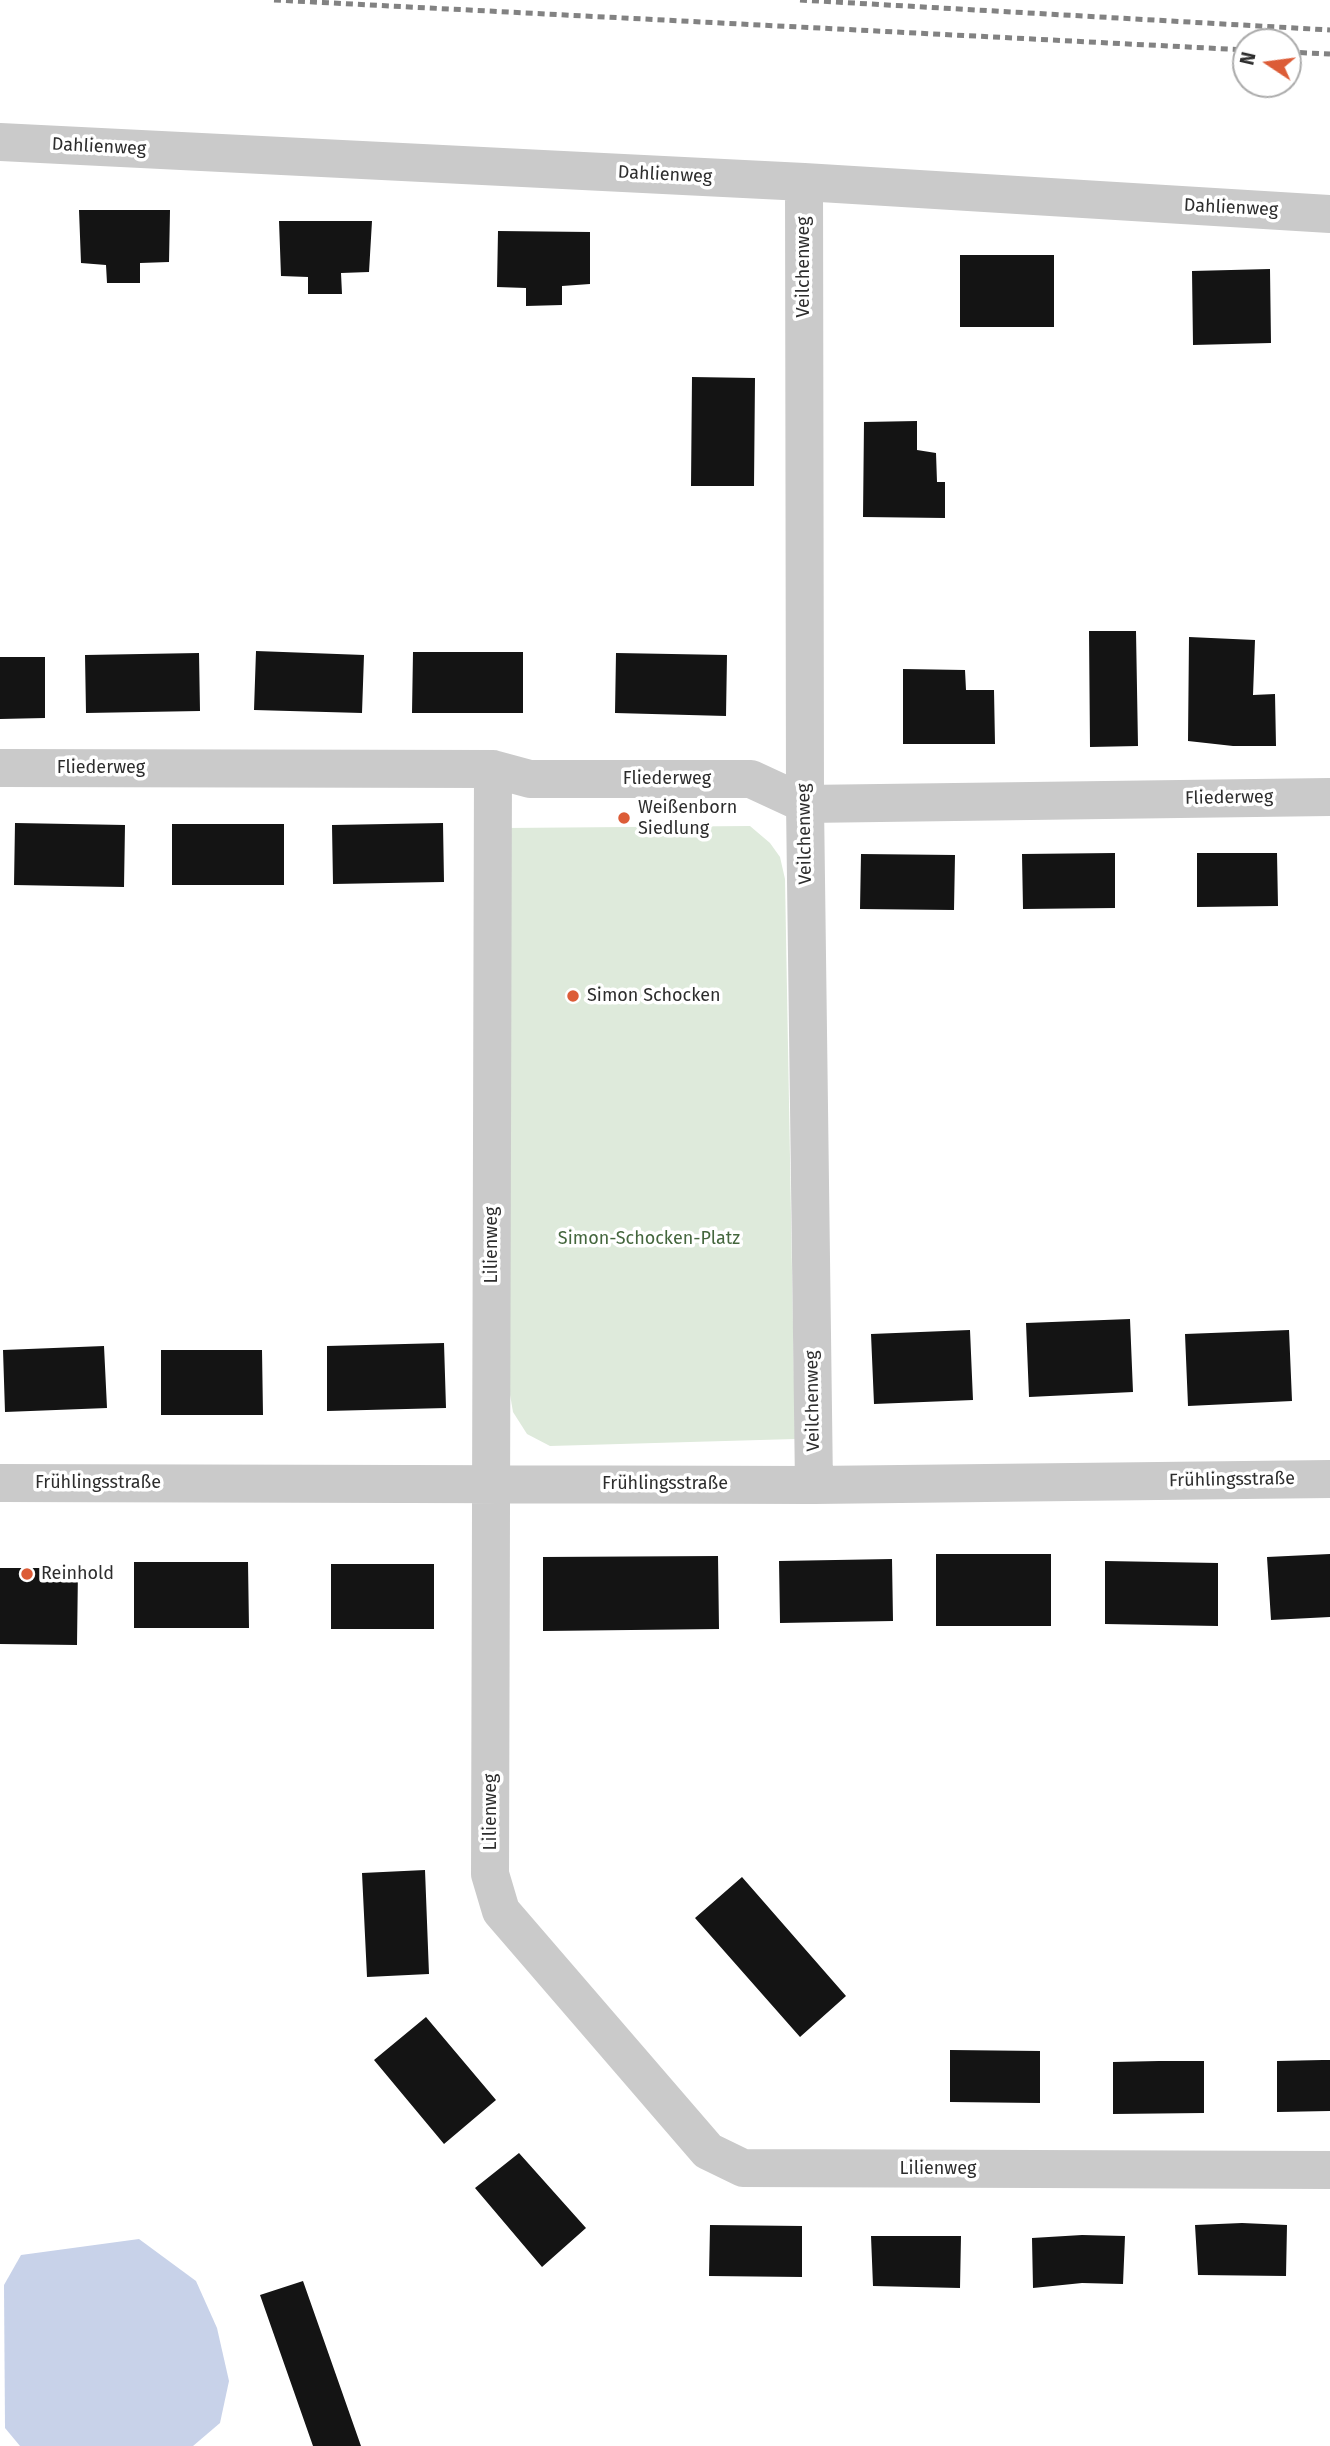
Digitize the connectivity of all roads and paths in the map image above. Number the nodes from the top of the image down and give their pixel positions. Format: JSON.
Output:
{"nodes":[{"id":1,"x":0,"y":142,"type":"edge"},
{"id":2,"x":804,"y":182,"type":"junction"},
{"id":3,"x":1330,"y":214,"type":"edge"},
{"id":4,"x":0,"y":768,"type":"edge"},
{"id":5,"x":493,"y":769,"type":"junction"},
{"id":6,"x":1330,"y":797,"type":"edge"},
{"id":7,"x":805,"y":804,"type":"junction"},
{"id":8,"x":1330,"y":1479,"type":"edge"},
{"id":9,"x":0,"y":1483,"type":"edge"},
{"id":10,"x":492,"y":1484,"type":"junction"},
{"id":11,"x":814,"y":1485,"type":"junction"},
{"id":12,"x":1330,"y":2170,"type":"edge"}],
"edges":[{"from":1,"to":2,"type":"street","name":"Dahlienweg"},
{"from":2,"to":3,"type":"street","name":"Dahlienweg"},
{"from":2,"to":7,"type":"street","name":"Veilchenweg"},
{"from":4,"to":5,"type":"street","name":"Fliederweg"},
{"from":5,"to":7,"type":"street","name":"Fliederweg"},
{"from":5,"to":10,"type":"street","name":"Lilienweg"},
{"from":6,"to":7,"type":"street","name":"Fliederweg"},
{"from":7,"to":11,"type":"street","name":"Veilchenweg"},
{"from":8,"to":11,"type":"street","name":"Frühlingsstraße"},
{"from":9,"to":10,"type":"street","name":"Frühlingsstraße"},
{"from":10,"to":11,"type":"street","name":"Frühlingsstraße"},
{"from":10,"to":12,"type":"street","name":"Lilienweg"}]}
